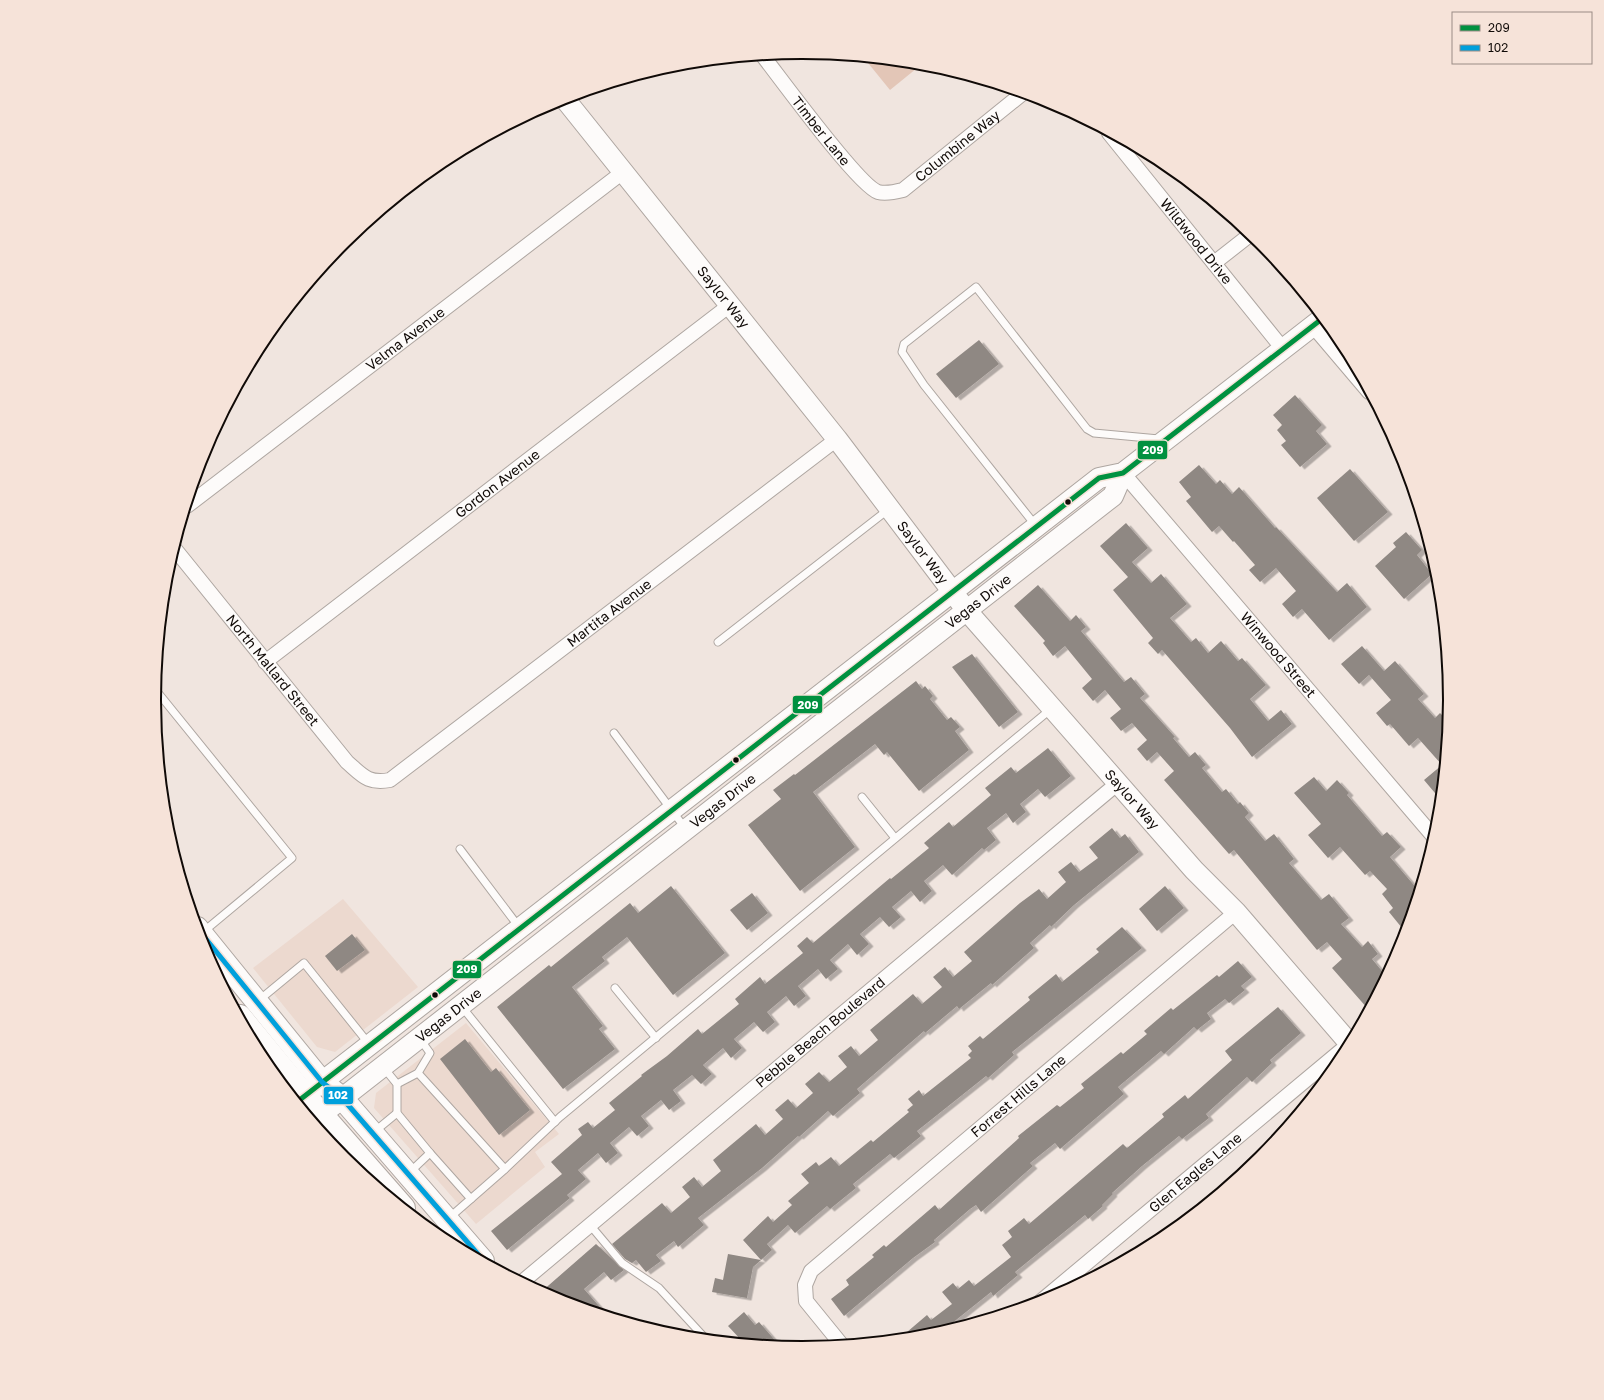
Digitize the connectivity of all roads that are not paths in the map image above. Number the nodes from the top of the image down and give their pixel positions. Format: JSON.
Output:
{"nodes":[{"id":1,"x":766,"y":60,"type":"edge"},
{"id":2,"x":1018,"y":97,"type":"edge"},
{"id":3,"x":568,"y":104,"type":"edge"},
{"id":4,"x":1116,"y":142,"type":"edge"},
{"id":5,"x":623,"y":172,"type":"junction"},
{"id":6,"x":889,"y":193,"type":"joint"},
{"id":7,"x":1246,"y":238,"type":"edge"},
{"id":8,"x":1214,"y":262,"type":"junction"},
{"id":9,"x":730,"y":305,"type":"junction"},
{"id":10,"x":1318,"y":322,"type":"edge"},
{"id":11,"x":1283,"y":349,"type":"junction"},
{"id":12,"x":1340,"y":352,"type":"edge"},
{"id":13,"x":837,"y":439,"type":"junction"},
{"id":14,"x":1166,"y":440,"type":"junction"},
{"id":15,"x":1123,"y":473,"type":"junction"},
{"id":16,"x":193,"y":502,"type":"edge"},
{"id":17,"x":889,"y":509,"type":"junction"},
{"id":18,"x":1036,"y":527,"type":"junction"},
{"id":19,"x":178,"y":553,"type":"edge"},
{"id":20,"x":952,"y":592,"type":"junction"},
{"id":21,"x":967,"y":611,"type":"junction"},
{"id":22,"x":718,"y":642,"type":"dead end"},
{"id":23,"x":265,"y":662,"type":"junction"},
{"id":24,"x":161,"y":697,"type":"edge"},
{"id":25,"x":1053,"y":708,"type":"junction"},
{"id":26,"x":614,"y":733,"type":"dead end"},
{"id":27,"x":380,"y":782,"type":"joint"},
{"id":28,"x":1118,"y":783,"type":"junction"},
{"id":29,"x":862,"y":797,"type":"dead end"},
{"id":30,"x":672,"y":810,"type":"junction"},
{"id":31,"x":686,"y":829,"type":"junction"},
{"id":32,"x":1429,"y":832,"type":"edge"},
{"id":33,"x":895,"y":838,"type":"junction"},
{"id":34,"x":460,"y":849,"type":"dead end"},
{"id":35,"x":1236,"y":912,"type":"junction"},
{"id":36,"x":204,"y":928,"type":"edge"},
{"id":37,"x":519,"y":928,"type":"junction"},
{"id":38,"x":209,"y":942,"type":"edge"},
{"id":39,"x":615,"y":988,"type":"dead end"},
{"id":40,"x":257,"y":1002,"type":"junction"},
{"id":41,"x":460,"y":1006,"type":"junction"},
{"id":42,"x":255,"y":1033,"type":"edge"},
{"id":43,"x":419,"y":1038,"type":"junction"},
{"id":44,"x":656,"y":1038,"type":"junction"},
{"id":45,"x":1345,"y":1040,"type":"edge"},
{"id":46,"x":370,"y":1044,"type":"junction"},
{"id":47,"x":1335,"y":1055,"type":"edge"},
{"id":48,"x":382,"y":1067,"type":"junction"},
{"id":49,"x":418,"y":1073,"type":"junction"},
{"id":50,"x":397,"y":1084,"type":"junction"},
{"id":51,"x":308,"y":1093,"type":"edge"},
{"id":52,"x":342,"y":1098,"type":"junction"},
{"id":53,"x":397,"y":1113,"type":"junction"},
{"id":54,"x":318,"y":1118,"type":"edge"},
{"id":55,"x":555,"y":1122,"type":"junction"},
{"id":56,"x":372,"y":1134,"type":"junction"},
{"id":57,"x":430,"y":1153,"type":"junction"},
{"id":58,"x":364,"y":1167,"type":"edge"},
{"id":59,"x":505,"y":1169,"type":"junction"},
{"id":60,"x":408,"y":1174,"type":"junction"},
{"id":61,"x":471,"y":1199,"type":"junction"},
{"id":62,"x":448,"y":1219,"type":"junction"},
{"id":63,"x":590,"y":1225,"type":"junction"},
{"id":64,"x":475,"y":1251,"type":"edge"},
{"id":65,"x":526,"y":1279,"type":"edge"},
{"id":66,"x":1057,"y":1287,"type":"edge"},
{"id":67,"x":700,"y":1333,"type":"edge"},
{"id":68,"x":838,"y":1340,"type":"edge"}],
"edges":[{"from":1,"to":6,"type":"street","name":"Timber Lane"},
{"from":2,"to":6,"type":"street","name":"Columbine Way"},
{"from":3,"to":5,"type":"main road","name":"Saylor Way"},
{"from":4,"to":8,"type":"street","name":"Wildwood Drive"},
{"from":5,"to":9,"type":"main road","name":"Saylor Way"},
{"from":5,"to":16,"type":"street","name":"Velma Avenue"},
{"from":7,"to":8,"type":"street"},
{"from":8,"to":11,"type":"street","name":"Wildwood Drive"},
{"from":9,"to":13,"type":"main road","name":"Saylor Way"},
{"from":9,"to":23,"type":"street","name":"Gordon Avenue"},
{"from":10,"to":11,"type":"main road","name":"Vegas Drive"},
{"from":10,"to":12,"type":"street"},
{"from":11,"to":14,"type":"main road","name":"Vegas Drive"},
{"from":13,"to":17,"type":"main road","name":"Saylor Way"},
{"from":13,"to":27,"type":"street","name":"Martita Avenue"},
{"from":14,"to":15,"type":"main road","name":"Vegas Drive"},
{"from":14,"to":18,"type":"lane"},
{"from":15,"to":18,"type":"main road","name":"Vegas Drive"},
{"from":15,"to":21,"type":"main road","name":"Vegas Drive"},
{"from":15,"to":32,"type":"street","name":"Winwood Street"},
{"from":17,"to":20,"type":"main road","name":"Saylor Way"},
{"from":17,"to":22,"type":"lane"},
{"from":18,"to":20,"type":"main road","name":"Vegas Drive"},
{"from":19,"to":23,"type":"street","name":"North Mallard Street"},
{"from":20,"to":21,"type":"main road","name":"Saylor Way"},
{"from":20,"to":30,"type":"main road","name":"Vegas Drive"},
{"from":21,"to":25,"type":"main road","name":"Saylor Way"},
{"from":21,"to":31,"type":"main road","name":"Vegas Drive"},
{"from":23,"to":27,"type":"street","name":"North Mallard Street"},
{"from":24,"to":36,"type":"lane"},
{"from":25,"to":28,"type":"main road","name":"Saylor Way"},
{"from":25,"to":33,"type":"lane"},
{"from":26,"to":30,"type":"lane"},
{"from":28,"to":35,"type":"main road","name":"Saylor Way"},
{"from":28,"to":63,"type":"street","name":"Pebble Beach Boulevard"},
{"from":29,"to":33,"type":"lane"},
{"from":30,"to":31,"type":"lane"},
{"from":30,"to":37,"type":"main road","name":"Vegas Drive"},
{"from":31,"to":41,"type":"main road","name":"Vegas Drive"},
{"from":33,"to":44,"type":"lane"},
{"from":34,"to":37,"type":"lane"},
{"from":35,"to":45,"type":"main road","name":"Saylor Way"},
{"from":35,"to":68,"type":"street","name":"Forrest Hills Lane"},
{"from":37,"to":46,"type":"main road","name":"Vegas Drive"},
{"from":38,"to":40,"type":"main road"},
{"from":39,"to":44,"type":"lane"},
{"from":40,"to":46,"type":"lane"},
{"from":40,"to":51,"type":"main road"},
{"from":41,"to":43,"type":"main road","name":"Vegas Drive"},
{"from":41,"to":55,"type":"lane"},
{"from":42,"to":51,"type":"main road"},
{"from":43,"to":48,"type":"main road","name":"Vegas Drive"},
{"from":43,"to":49,"type":"lane"},
{"from":44,"to":55,"type":"lane"},
{"from":46,"to":51,"type":"main road","name":"Vegas Drive"},
{"from":47,"to":66,"type":"street","name":"Glen Eagles Lane"},
{"from":48,"to":50,"type":"lane"},
{"from":48,"to":52,"type":"main road","name":"Vegas Drive"},
{"from":49,"to":50,"type":"lane"},
{"from":49,"to":59,"type":"lane"},
{"from":50,"to":53,"type":"lane"},
{"from":51,"to":52,"type":"main road"},
{"from":51,"to":54,"type":"main road"},
{"from":52,"to":54,"type":"main road","name":"Vegas Drive"},
{"from":52,"to":56,"type":"main road"},
{"from":53,"to":56,"type":"lane"},
{"from":53,"to":57,"type":"lane"},
{"from":54,"to":58,"type":"main road"},
{"from":55,"to":59,"type":"lane"},
{"from":56,"to":60,"type":"main road"},
{"from":57,"to":60,"type":"lane"},
{"from":57,"to":61,"type":"lane"},
{"from":59,"to":61,"type":"lane"},
{"from":60,"to":62,"type":"main road"},
{"from":61,"to":62,"type":"lane"},
{"from":62,"to":64,"type":"main road"},
{"from":63,"to":65,"type":"street","name":"Pebble Beach Boulevard"},
{"from":63,"to":67,"type":"lane"}]}
